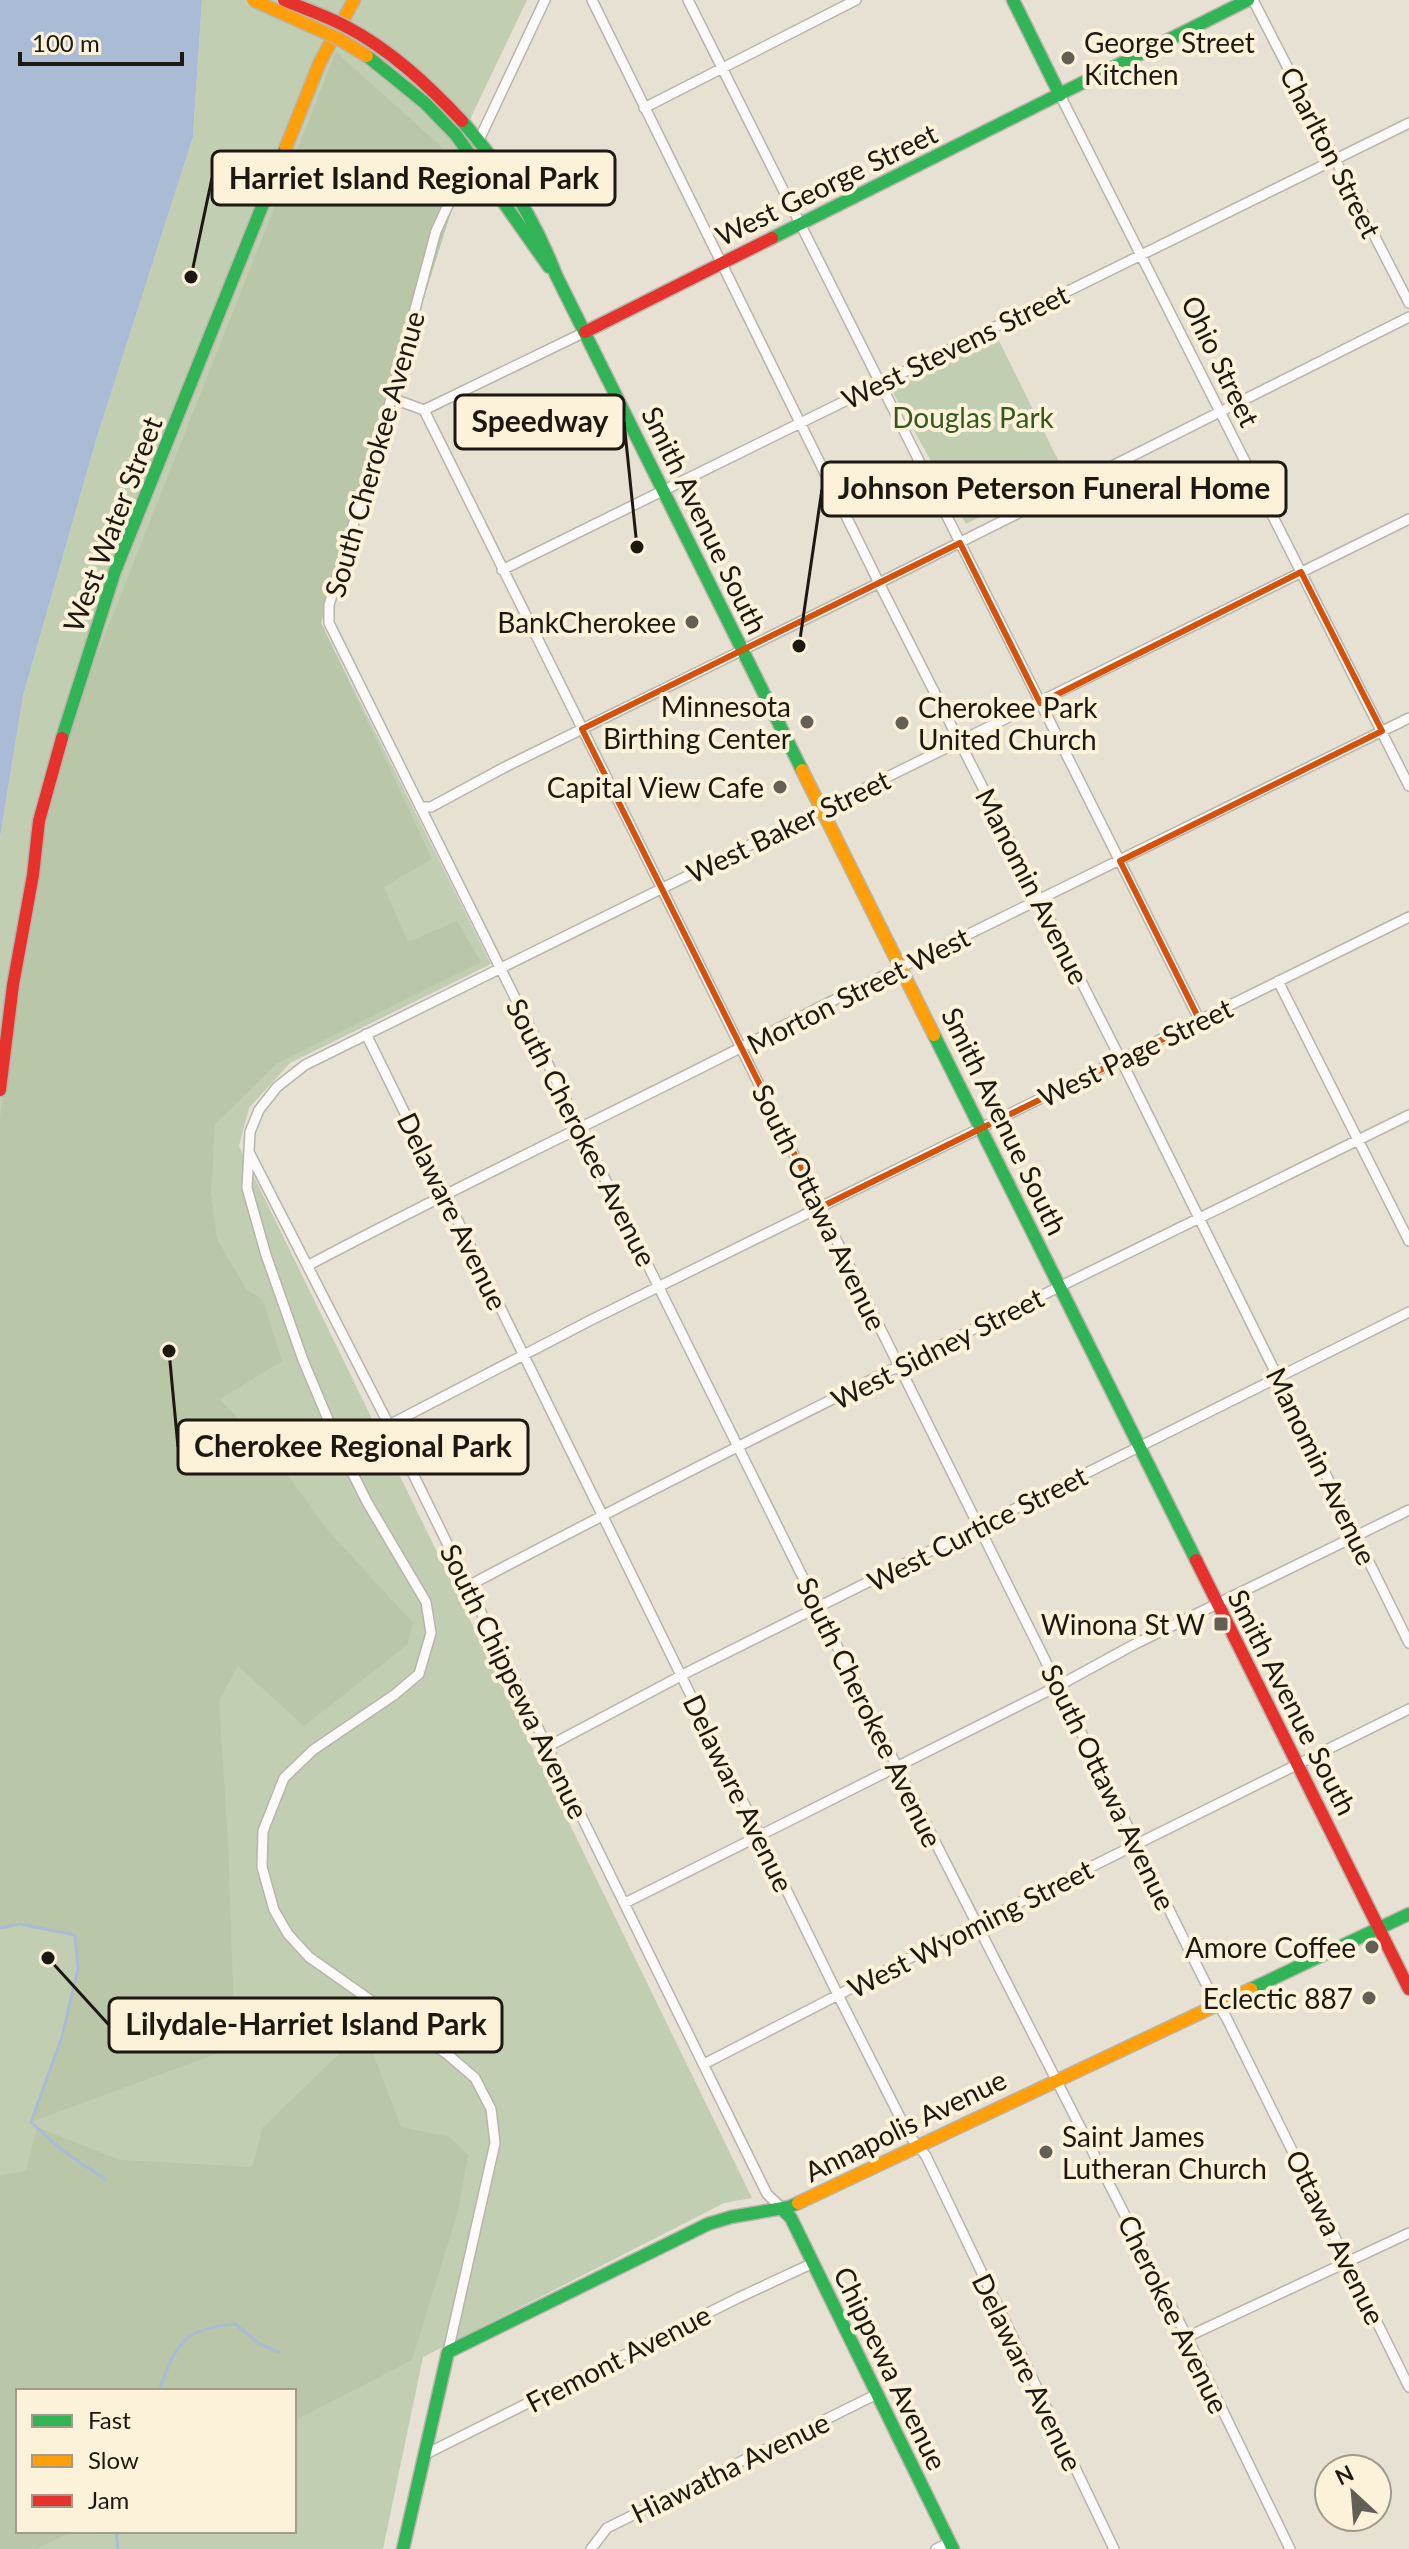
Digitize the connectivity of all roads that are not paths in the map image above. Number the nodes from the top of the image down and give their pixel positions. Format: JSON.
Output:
{"nodes":[{"id":1,"x":253,"y":0,"type":"edge"},
{"id":2,"x":284,"y":0,"type":"edge"},
{"id":3,"x":354,"y":0,"type":"edge"},
{"id":4,"x":545,"y":0,"type":"edge"},
{"id":5,"x":592,"y":0,"type":"edge"},
{"id":6,"x":688,"y":0,"type":"edge"},
{"id":7,"x":856,"y":0,"type":"edge"},
{"id":8,"x":1013,"y":0,"type":"edge"},
{"id":9,"x":1251,"y":0,"type":"edge"},
{"id":10,"x":722,"y":67,"type":"junction"},
{"id":11,"x":1060,"y":95,"type":"junction"},
{"id":12,"x":644,"y":108,"type":"junction"},
{"id":13,"x":1409,"y":123,"type":"edge"},
{"id":14,"x":479,"y":140,"type":"junction"},
{"id":15,"x":471,"y":155,"type":"junction"},
{"id":16,"x":1334,"y":159,"type":"junction"},
{"id":17,"x":800,"y":224,"type":"junction"},
{"id":18,"x":1141,"y":254,"type":"junction"},
{"id":19,"x":720,"y":263,"type":"junction"},
{"id":20,"x":556,"y":275,"type":"junction"},
{"id":21,"x":1409,"y":303,"type":"edge"},
{"id":22,"x":1409,"y":317,"type":"edge"},
{"id":23,"x":585,"y":332,"type":"junction"},
{"id":24,"x":879,"y":383,"type":"junction"},
{"id":25,"x":391,"y":398,"type":"junction"},
{"id":26,"x":424,"y":410,"type":"junction"},
{"id":27,"x":1219,"y":413,"type":"junction"},
{"id":28,"x":801,"y":423,"type":"junction"},
{"id":29,"x":663,"y":492,"type":"junction"},
{"id":30,"x":1409,"y":519,"type":"edge"},
{"id":31,"x":960,"y":543,"type":"junction"},
{"id":32,"x":502,"y":570,"type":"junction"},
{"id":33,"x":1301,"y":572,"type":"junction"},
{"id":34,"x":879,"y":583,"type":"junction"},
{"id":35,"x":742,"y":649,"type":"junction"},
{"id":36,"x":1040,"y":703,"type":"junction"},
{"id":37,"x":1409,"y":718,"type":"edge"},
{"id":38,"x":582,"y":729,"type":"junction"},
{"id":39,"x":1382,"y":731,"type":"junction"},
{"id":40,"x":960,"y":742,"type":"junction"},
{"id":41,"x":1409,"y":786,"type":"edge"},
{"id":42,"x":420,"y":807,"type":"junction"},
{"id":43,"x":823,"y":810,"type":"junction"},
{"id":44,"x":1120,"y":861,"type":"junction"},
{"id":45,"x":662,"y":888,"type":"junction"},
{"id":46,"x":1040,"y":901,"type":"junction"},
{"id":47,"x":1409,"y":917,"type":"edge"},
{"id":48,"x":901,"y":967,"type":"junction"},
{"id":49,"x":500,"y":969,"type":"junction"},
{"id":50,"x":1278,"y":981,"type":"junction"},
{"id":51,"x":1200,"y":1021,"type":"junction"},
{"id":52,"x":366,"y":1034,"type":"junction"},
{"id":53,"x":742,"y":1048,"type":"junction"},
{"id":54,"x":1121,"y":1060,"type":"junction"},
{"id":55,"x":0,"y":1090,"type":"edge"},
{"id":56,"x":1409,"y":1115,"type":"edge"},
{"id":57,"x":980,"y":1127,"type":"junction"},
{"id":58,"x":579,"y":1128,"type":"junction"},
{"id":59,"x":1358,"y":1140,"type":"junction"},
{"id":60,"x":248,"y":1149,"type":"junction"},
{"id":61,"x":445,"y":1195,"type":"junction"},
{"id":62,"x":821,"y":1207,"type":"junction"},
{"id":63,"x":1199,"y":1219,"type":"junction"},
{"id":64,"x":1409,"y":1241,"type":"edge"},
{"id":65,"x":309,"y":1265,"type":"junction"},
{"id":66,"x":1060,"y":1286,"type":"junction"},
{"id":67,"x":660,"y":1287,"type":"junction"},
{"id":68,"x":1409,"y":1312,"type":"edge"},
{"id":69,"x":522,"y":1355,"type":"junction"},
{"id":70,"x":900,"y":1367,"type":"junction"},
{"id":71,"x":1278,"y":1378,"type":"junction"},
{"id":72,"x":389,"y":1425,"type":"junction"},
{"id":73,"x":737,"y":1447,"type":"junction"},
{"id":74,"x":1140,"y":1447,"type":"junction"},
{"id":75,"x":1409,"y":1510,"type":"edge"},
{"id":76,"x":602,"y":1515,"type":"junction"},
{"id":77,"x":979,"y":1527,"type":"junction"},
{"id":78,"x":1357,"y":1536,"type":"junction"},
{"id":79,"x":468,"y":1586,"type":"junction"},
{"id":80,"x":1219,"y":1605,"type":"junction"},
{"id":81,"x":818,"y":1607,"type":"junction"},
{"id":82,"x":1409,"y":1643,"type":"edge"},
{"id":83,"x":681,"y":1676,"type":"junction"},
{"id":84,"x":1058,"y":1686,"type":"junction"},
{"id":85,"x":1409,"y":1709,"type":"edge"},
{"id":86,"x":547,"y":1747,"type":"junction"},
{"id":87,"x":1299,"y":1764,"type":"junction"},
{"id":88,"x":897,"y":1767,"type":"junction"},
{"id":89,"x":760,"y":1835,"type":"junction"},
{"id":90,"x":1137,"y":1844,"type":"junction"},
{"id":91,"x":625,"y":1903,"type":"junction"},
{"id":92,"x":1409,"y":1914,"type":"edge"},
{"id":93,"x":976,"y":1924,"type":"junction"},
{"id":94,"x":1379,"y":1928,"type":"junction"},
{"id":95,"x":1409,"y":1989,"type":"edge"},
{"id":96,"x":838,"y":1995,"type":"junction"},
{"id":97,"x":1217,"y":2004,"type":"junction"},
{"id":98,"x":704,"y":2064,"type":"junction"},
{"id":99,"x":1056,"y":2079,"type":"junction"},
{"id":100,"x":917,"y":2146,"type":"junction"},
{"id":101,"x":783,"y":2210,"type":"junction"},
{"id":102,"x":1409,"y":2233,"type":"edge"},
{"id":103,"x":1348,"y":2262,"type":"junction"},
{"id":104,"x":813,"y":2263,"type":"junction"},
{"id":105,"x":1187,"y":2337,"type":"junction"},
{"id":106,"x":448,"y":2352,"type":"junction"},
{"id":107,"x":1409,"y":2387,"type":"edge"},
{"id":108,"x":877,"y":2394,"type":"junction"},
{"id":109,"x":424,"y":2455,"type":"junction"},
{"id":110,"x":951,"y":2546,"type":"edge"},
{"id":111,"x":403,"y":2549,"type":"edge"},
{"id":112,"x":591,"y":2549,"type":"edge"},
{"id":113,"x":936,"y":2549,"type":"edge"},
{"id":114,"x":1114,"y":2549,"type":"edge"},
{"id":115,"x":1290,"y":2549,"type":"edge"}],
"edges":[{"from":1,"to":15,"type":"street","name":"Smith Avenue South","bridge":true},
{"from":2,"to":14,"type":"street","name":"Smith Avenue South","bridge":true},
{"from":3,"to":55,"type":"street","name":"West Water Street"},
{"from":4,"to":14,"type":"street"},
{"from":5,"to":12,"type":"street","name":"Manomin Avenue"},
{"from":6,"to":10,"type":"street"},
{"from":7,"to":10,"type":"street"},
{"from":8,"to":11,"type":"street","name":"Ohio Street"},
{"from":9,"to":11,"type":"street","name":"West George Street"},
{"from":9,"to":16,"type":"street","name":"Charlton Street"},
{"from":10,"to":12,"type":"street"},
{"from":10,"to":17,"type":"street"},
{"from":11,"to":17,"type":"street","name":"West George Street"},
{"from":11,"to":18,"type":"street","name":"Ohio Street"},
{"from":12,"to":19,"type":"street","name":"Manomin Avenue"},
{"from":13,"to":16,"type":"street","name":"West Stevens Street"},
{"from":14,"to":20,"type":"street","name":"Smith Avenue South"},
{"from":15,"to":20,"type":"street","name":"Smith Avenue South"},
{"from":15,"to":25,"type":"street","name":"South Cherokee Avenue"},
{"from":16,"to":18,"type":"street","name":"West Stevens Street"},
{"from":16,"to":21,"type":"street","name":"Charlton Street"},
{"from":17,"to":19,"type":"street","name":"West George Street"},
{"from":17,"to":24,"type":"street"},
{"from":18,"to":24,"type":"street","name":"West Stevens Street"},
{"from":18,"to":27,"type":"street","name":"Ohio Street"},
{"from":19,"to":23,"type":"street","name":"West George Street"},
{"from":19,"to":28,"type":"street","name":"Manomin Avenue"},
{"from":20,"to":23,"type":"street","name":"Smith Avenue South"},
{"from":22,"to":27,"type":"street"},
{"from":23,"to":26,"type":"street","name":"West George Street"},
{"from":23,"to":29,"type":"street","name":"Smith Avenue South"},
{"from":24,"to":28,"type":"street","name":"West Stevens Street"},
{"from":24,"to":31,"type":"street"},
{"from":25,"to":26,"type":"street"},
{"from":25,"to":42,"type":"street","name":"South Cherokee Avenue"},
{"from":26,"to":32,"type":"street","name":"South Ottawa Avenue"},
{"from":27,"to":31,"type":"street"},
{"from":27,"to":33,"type":"street","name":"Ohio Street"},
{"from":28,"to":29,"type":"street","name":"West Stevens Street"},
{"from":28,"to":34,"type":"street","name":"Manomin Avenue"},
{"from":29,"to":32,"type":"street","name":"West Stevens Street"},
{"from":29,"to":35,"type":"street","name":"Smith Avenue South"},
{"from":30,"to":33,"type":"street","name":"West Baker Street"},
{"from":31,"to":34,"type":"street"},
{"from":31,"to":36,"type":"street"},
{"from":32,"to":38,"type":"street","name":"South Ottawa Avenue"},
{"from":33,"to":36,"type":"street","name":"West Baker Street"},
{"from":33,"to":39,"type":"street","name":"Ohio Street"},
{"from":34,"to":35,"type":"street"},
{"from":34,"to":40,"type":"street","name":"Manomin Avenue"},
{"from":35,"to":38,"type":"street"},
{"from":35,"to":43,"type":"street","name":"Smith Avenue South"},
{"from":36,"to":40,"type":"street","name":"West Baker Street"},
{"from":36,"to":44,"type":"street"},
{"from":37,"to":39,"type":"street","name":"Morton Street West"},
{"from":38,"to":42,"type":"street"},
{"from":38,"to":45,"type":"street","name":"South Ottawa Avenue"},
{"from":39,"to":41,"type":"street","name":"Ohio Street"},
{"from":39,"to":44,"type":"street","name":"Morton Street West"},
{"from":40,"to":43,"type":"street","name":"West Baker Street"},
{"from":40,"to":46,"type":"street","name":"Manomin Avenue"},
{"from":42,"to":49,"type":"street","name":"South Cherokee Avenue"},
{"from":43,"to":45,"type":"street","name":"West Baker Street"},
{"from":43,"to":48,"type":"street","name":"Smith Avenue South"},
{"from":44,"to":46,"type":"street","name":"Morton Street West"},
{"from":44,"to":51,"type":"street"},
{"from":45,"to":49,"type":"street","name":"West Baker Street"},
{"from":45,"to":53,"type":"street","name":"South Ottawa Avenue"},
{"from":46,"to":48,"type":"street","name":"Morton Street West"},
{"from":46,"to":54,"type":"street","name":"Manomin Avenue"},
{"from":47,"to":50,"type":"street","name":"West Page Street"},
{"from":48,"to":53,"type":"street","name":"Morton Street West"},
{"from":48,"to":57,"type":"street","name":"Smith Avenue South"},
{"from":49,"to":52,"type":"street","name":"West Baker Street"},
{"from":49,"to":58,"type":"street","name":"South Cherokee Avenue"},
{"from":50,"to":51,"type":"street","name":"West Page Street"},
{"from":50,"to":59,"type":"street"},
{"from":51,"to":54,"type":"street","name":"West Page Street"},
{"from":52,"to":60,"type":"street","name":"West Baker Street"},
{"from":52,"to":61,"type":"street","name":"Delaware Avenue"},
{"from":53,"to":58,"type":"street","name":"Morton Street West"},
{"from":53,"to":62,"type":"street","name":"South Ottawa Avenue"},
{"from":54,"to":57,"type":"street","name":"West Page Street"},
{"from":54,"to":63,"type":"street","name":"Manomin Avenue"},
{"from":56,"to":59,"type":"street","name":"West Sidney Street"},
{"from":57,"to":62,"type":"street","name":"West Page Street"},
{"from":57,"to":66,"type":"street","name":"Smith Avenue South"},
{"from":58,"to":61,"type":"street","name":"Morton Street West"},
{"from":58,"to":67,"type":"street","name":"South Cherokee Avenue"},
{"from":59,"to":63,"type":"street","name":"West Sidney Street"},
{"from":59,"to":64,"type":"street"},
{"from":60,"to":65,"type":"street","name":"South Chippewa Avenue"},
{"from":60,"to":106,"type":"street","name":"West Baker Street"},
{"from":61,"to":65,"type":"street","name":"Morton Street West"},
{"from":61,"to":69,"type":"street","name":"Delaware Avenue"},
{"from":62,"to":67,"type":"street","name":"West Page Street"},
{"from":62,"to":70,"type":"street","name":"South Ottawa Avenue"},
{"from":63,"to":66,"type":"street","name":"West Sidney Street"},
{"from":63,"to":71,"type":"street","name":"Manomin Avenue"},
{"from":65,"to":72,"type":"street","name":"South Chippewa Avenue"},
{"from":66,"to":70,"type":"street","name":"West Sidney Street"},
{"from":66,"to":74,"type":"street","name":"Smith Avenue South"},
{"from":67,"to":69,"type":"street","name":"West Page Street"},
{"from":67,"to":73,"type":"street","name":"South Cherokee Avenue"},
{"from":68,"to":71,"type":"street","name":"West Curtice Street"},
{"from":69,"to":72,"type":"street","name":"West Page Street"},
{"from":69,"to":76,"type":"street","name":"Delaware Avenue"},
{"from":70,"to":73,"type":"street","name":"West Sidney Street"},
{"from":70,"to":77,"type":"street","name":"South Ottawa Avenue"},
{"from":71,"to":74,"type":"street","name":"West Curtice Street"},
{"from":71,"to":78,"type":"street","name":"Manomin Avenue"},
{"from":72,"to":79,"type":"street","name":"South Chippewa Avenue"},
{"from":73,"to":76,"type":"street","name":"West Sidney Street"},
{"from":73,"to":81,"type":"street","name":"South Cherokee Avenue"},
{"from":74,"to":77,"type":"street","name":"West Curtice Street"},
{"from":74,"to":80,"type":"street","name":"Smith Avenue South"},
{"from":75,"to":78,"type":"street"},
{"from":76,"to":79,"type":"street","name":"West Sidney Street"},
{"from":76,"to":83,"type":"street","name":"Delaware Avenue"},
{"from":77,"to":81,"type":"street","name":"West Curtice Street"},
{"from":77,"to":84,"type":"street","name":"South Ottawa Avenue"},
{"from":78,"to":80,"type":"street"},
{"from":78,"to":82,"type":"street","name":"Manomin Avenue"},
{"from":79,"to":86,"type":"street","name":"South Chippewa Avenue"},
{"from":80,"to":84,"type":"street"},
{"from":80,"to":87,"type":"street","name":"Smith Avenue South"},
{"from":81,"to":83,"type":"street","name":"West Curtice Street"},
{"from":81,"to":88,"type":"street","name":"South Cherokee Avenue"},
{"from":83,"to":86,"type":"street","name":"West Curtice Street"},
{"from":83,"to":89,"type":"street","name":"Delaware Avenue"},
{"from":84,"to":88,"type":"street"},
{"from":84,"to":90,"type":"street","name":"South Ottawa Avenue"},
{"from":85,"to":87,"type":"street","name":"West Wyoming Street"},
{"from":86,"to":91,"type":"street","name":"South Chippewa Avenue"},
{"from":87,"to":90,"type":"street","name":"West Wyoming Street"},
{"from":87,"to":94,"type":"street","name":"Smith Avenue South"},
{"from":88,"to":89,"type":"street"},
{"from":88,"to":93,"type":"street","name":"South Cherokee Avenue"},
{"from":89,"to":91,"type":"street"},
{"from":89,"to":96,"type":"street","name":"Delaware Avenue"},
{"from":90,"to":93,"type":"street","name":"West Wyoming Street"},
{"from":90,"to":97,"type":"street","name":"South Ottawa Avenue"},
{"from":91,"to":98,"type":"street","name":"South Chippewa Avenue"},
{"from":92,"to":94,"type":"street","name":"Annapolis Avenue"},
{"from":93,"to":96,"type":"street","name":"West Wyoming Street"},
{"from":93,"to":99,"type":"street","name":"South Cherokee Avenue"},
{"from":94,"to":95,"type":"street","name":"Smith Avenue South"},
{"from":94,"to":97,"type":"street","name":"Annapolis Avenue"},
{"from":96,"to":98,"type":"street","name":"West Wyoming Street"},
{"from":96,"to":100,"type":"street","name":"Delaware Avenue"},
{"from":97,"to":99,"type":"street","name":"Annapolis Avenue"},
{"from":97,"to":103,"type":"street","name":"Ottawa Avenue"},
{"from":98,"to":101,"type":"street","name":"South Chippewa Avenue"},
{"from":99,"to":100,"type":"street","name":"Annapolis Avenue"},
{"from":99,"to":105,"type":"street","name":"Cherokee Avenue"},
{"from":100,"to":101,"type":"street","name":"Annapolis Avenue"},
{"from":100,"to":114,"type":"street","name":"Delaware Avenue"},
{"from":101,"to":104,"type":"street","name":"Chippewa Avenue"},
{"from":101,"to":106,"type":"street","name":"Annapolis Avenue"},
{"from":102,"to":103,"type":"street"},
{"from":103,"to":105,"type":"street"},
{"from":103,"to":107,"type":"street","name":"Ottawa Avenue"},
{"from":104,"to":108,"type":"street","name":"Chippewa Avenue"},
{"from":104,"to":109,"type":"street","name":"Fremont Avenue"},
{"from":105,"to":115,"type":"street","name":"Cherokee Avenue"},
{"from":106,"to":109,"type":"street"},
{"from":108,"to":110,"type":"street","name":"Chippewa Avenue"},
{"from":108,"to":112,"type":"street","name":"Hiawatha Avenue"},
{"from":109,"to":111,"type":"street"},
{"from":110,"to":113,"type":"street"}]}
